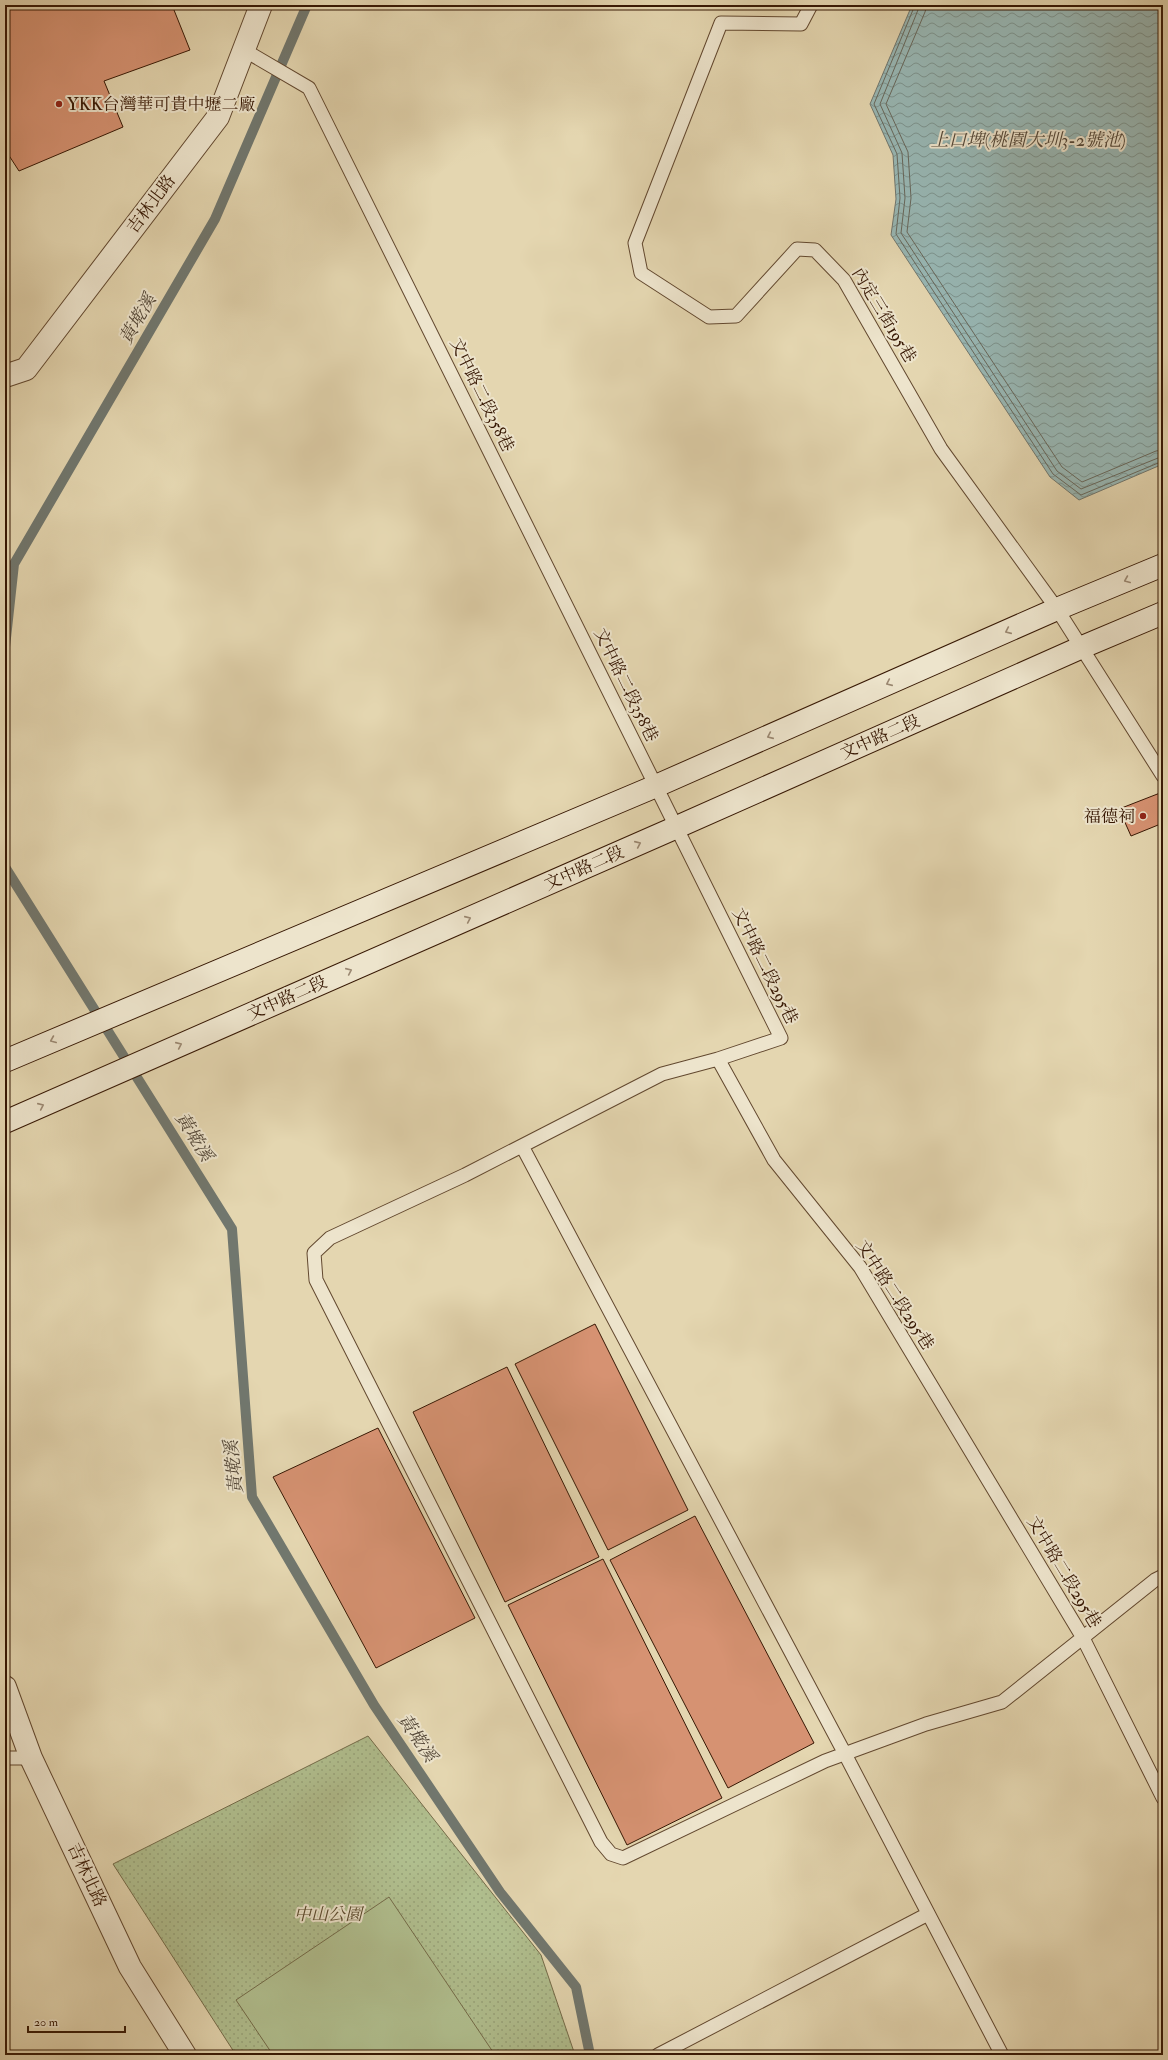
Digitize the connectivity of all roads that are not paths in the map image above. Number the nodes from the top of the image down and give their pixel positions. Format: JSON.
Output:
{"nodes":[{"id":1,"x":261,"y":5,"type":"edge"},
{"id":2,"x":811,"y":5,"type":"edge"},
{"id":3,"x":244,"y":50,"type":"junction"},
{"id":4,"x":5,"y":376,"type":"edge"},
{"id":5,"x":1163,"y":564,"type":"edge"},
{"id":6,"x":1057,"y":609,"type":"junction"},
{"id":7,"x":1163,"y":613,"type":"edge"},
{"id":8,"x":1080,"y":648,"type":"junction"},
{"id":9,"x":1163,"y":776,"type":"edge"},
{"id":10,"x":656,"y":786,"type":"junction"},
{"id":11,"x":677,"y":828,"type":"junction"},
{"id":12,"x":718,"y":1060,"type":"junction"},
{"id":13,"x":5,"y":1061,"type":"edge"},
{"id":14,"x":5,"y":1122,"type":"edge"},
{"id":15,"x":522,"y":1146,"type":"junction"},
{"id":16,"x":1163,"y":1576,"type":"edge"},
{"id":17,"x":1083,"y":1638,"type":"junction"},
{"id":18,"x":5,"y":1687,"type":"edge"},
{"id":19,"x":845,"y":1754,"type":"junction"},
{"id":20,"x":5,"y":1758,"type":"edge"},
{"id":21,"x":31,"y":1758,"type":"junction"},
{"id":22,"x":1163,"y":1798,"type":"edge"},
{"id":23,"x":928,"y":1914,"type":"junction"},
{"id":24,"x":185,"y":2055,"type":"edge"},
{"id":25,"x":658,"y":2055,"type":"edge"},
{"id":26,"x":1002,"y":2055,"type":"edge"}],
"edges":[{"from":1,"to":3,"type":"street","name":"吉林北路"},
{"from":2,"to":6,"type":"lane","name":"內定三街195巷"},
{"from":3,"to":4,"type":"street","name":"吉林北路"},
{"from":3,"to":10,"type":"lane","name":"文中路二段358巷"},
{"from":5,"to":6,"type":"street","one_way":true},
{"from":6,"to":8,"type":"lane"},
{"from":6,"to":10,"type":"street","one_way":true},
{"from":7,"to":8,"type":"street","name":"文中路二段"},
{"from":8,"to":9,"type":"lane"},
{"from":8,"to":11,"type":"street","name":"文中路二段"},
{"from":10,"to":11,"type":"lane","name":"文中路二段295巷"},
{"from":10,"to":13,"type":"street","one_way":true},
{"from":11,"to":12,"type":"lane","name":"文中路二段295巷"},
{"from":14,"to":11,"type":"street","name":"文中路二段","one_way":true},
{"from":12,"to":15,"type":"lane"},
{"from":12,"to":17,"type":"lane","name":"文中路二段295巷"},
{"from":15,"to":19,"type":"lane"},
{"from":15,"to":19,"type":"lane"},
{"from":16,"to":17,"type":"lane"},
{"from":17,"to":19,"type":"lane"},
{"from":17,"to":22,"type":"lane","name":"文中路二段295巷"},
{"from":18,"to":21,"type":"street","name":"吉林北路"},
{"from":19,"to":23,"type":"lane"},
{"from":20,"to":21,"type":"lane"},
{"from":21,"to":24,"type":"street","name":"吉林北路"},
{"from":23,"to":25,"type":"lane"},
{"from":23,"to":26,"type":"lane"}]}
